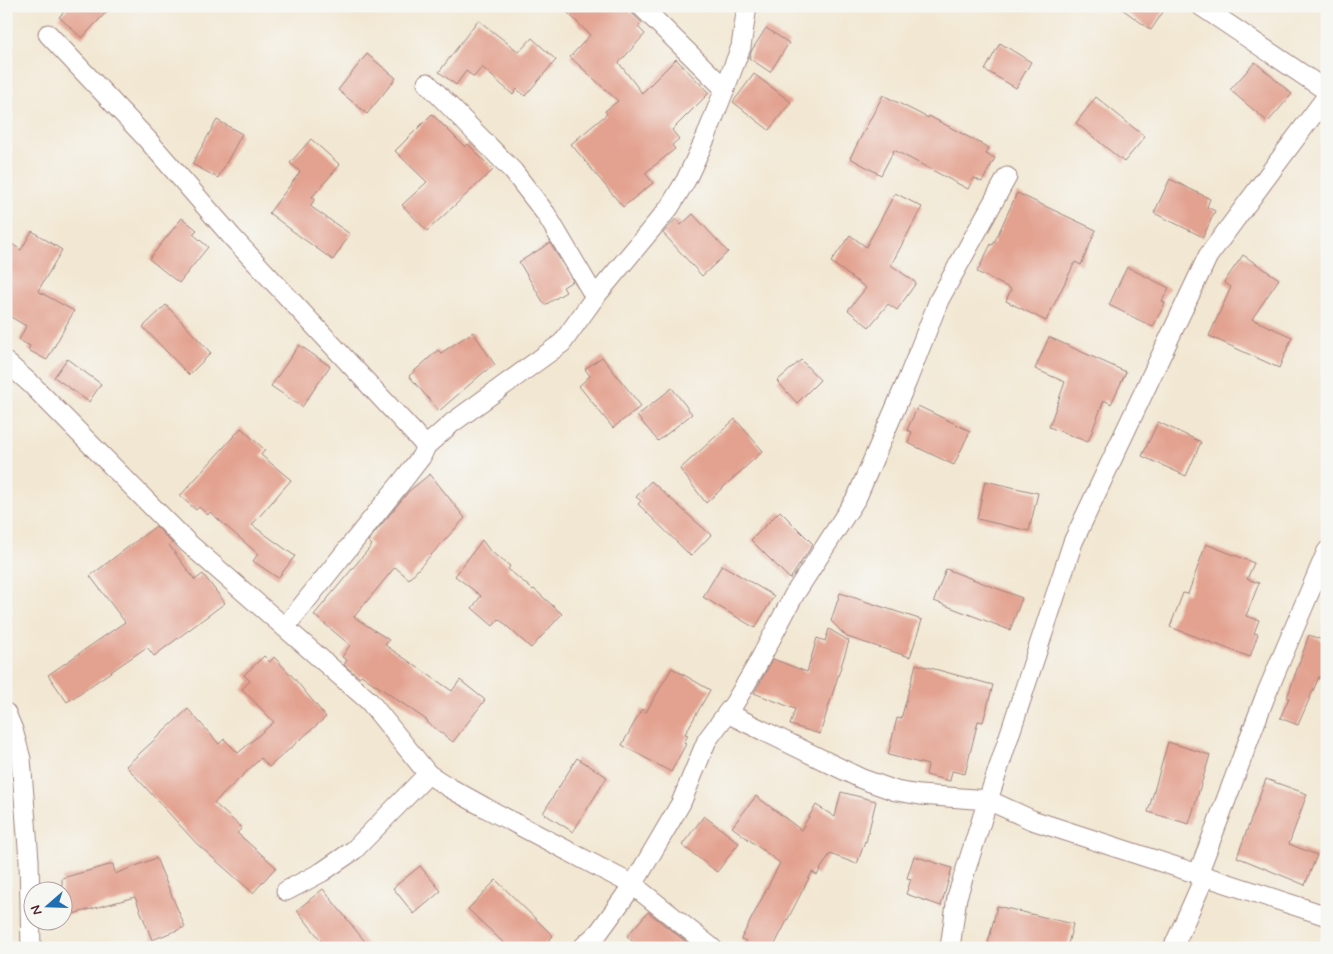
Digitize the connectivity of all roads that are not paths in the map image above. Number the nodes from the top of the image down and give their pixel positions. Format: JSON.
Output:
{"nodes":[{"id":1,"x":641,"y":6,"type":"edge"},
{"id":2,"x":747,"y":6,"type":"edge"},
{"id":3,"x":1201,"y":6,"type":"edge"},
{"id":4,"x":48,"y":34,"type":"dead end"},
{"id":5,"x":427,"y":83,"type":"dead end"},
{"id":6,"x":725,"y":88,"type":"junction"},
{"id":7,"x":1327,"y":91,"type":"edge"},
{"id":8,"x":1327,"y":96,"type":"edge"},
{"id":9,"x":1007,"y":177,"type":"dead end"},
{"id":10,"x":595,"y":298,"type":"junction"},
{"id":11,"x":6,"y":362,"type":"edge"},
{"id":12,"x":426,"y":446,"type":"junction"},
{"id":13,"x":1327,"y":551,"type":"edge"},
{"id":14,"x":284,"y":627,"type":"junction"},
{"id":15,"x":727,"y":712,"type":"junction"},
{"id":16,"x":6,"y":713,"type":"edge"},
{"id":17,"x":428,"y":774,"type":"junction"},
{"id":18,"x":988,"y":800,"type":"junction"},
{"id":19,"x":1202,"y":875,"type":"junction"},
{"id":20,"x":633,"y":885,"type":"junction"},
{"id":21,"x":286,"y":891,"type":"dead end"},
{"id":22,"x":1327,"y":916,"type":"edge"},
{"id":23,"x":32,"y":948,"type":"edge"},
{"id":24,"x":582,"y":948,"type":"edge"},
{"id":25,"x":712,"y":948,"type":"edge"},
{"id":26,"x":950,"y":948,"type":"edge"},
{"id":27,"x":1173,"y":948,"type":"edge"}],
"edges":[{"from":1,"to":6,"type":"street"},
{"from":2,"to":6,"type":"street"},
{"from":3,"to":7,"type":"street"},
{"from":4,"to":12,"type":"street"},
{"from":5,"to":10,"type":"street"},
{"from":6,"to":10,"type":"street"},
{"from":8,"to":18,"type":"street"},
{"from":9,"to":15,"type":"street"},
{"from":10,"to":12,"type":"street"},
{"from":11,"to":14,"type":"street"},
{"from":12,"to":14,"type":"street"},
{"from":13,"to":19,"type":"street"},
{"from":14,"to":17,"type":"street"},
{"from":15,"to":18,"type":"street"},
{"from":15,"to":20,"type":"street"},
{"from":16,"to":23,"type":"street"},
{"from":17,"to":20,"type":"street"},
{"from":17,"to":21,"type":"street"},
{"from":18,"to":19,"type":"street"},
{"from":18,"to":26,"type":"street"},
{"from":19,"to":22,"type":"street"},
{"from":19,"to":27,"type":"street"},
{"from":20,"to":24,"type":"street"},
{"from":20,"to":25,"type":"street"}]}
